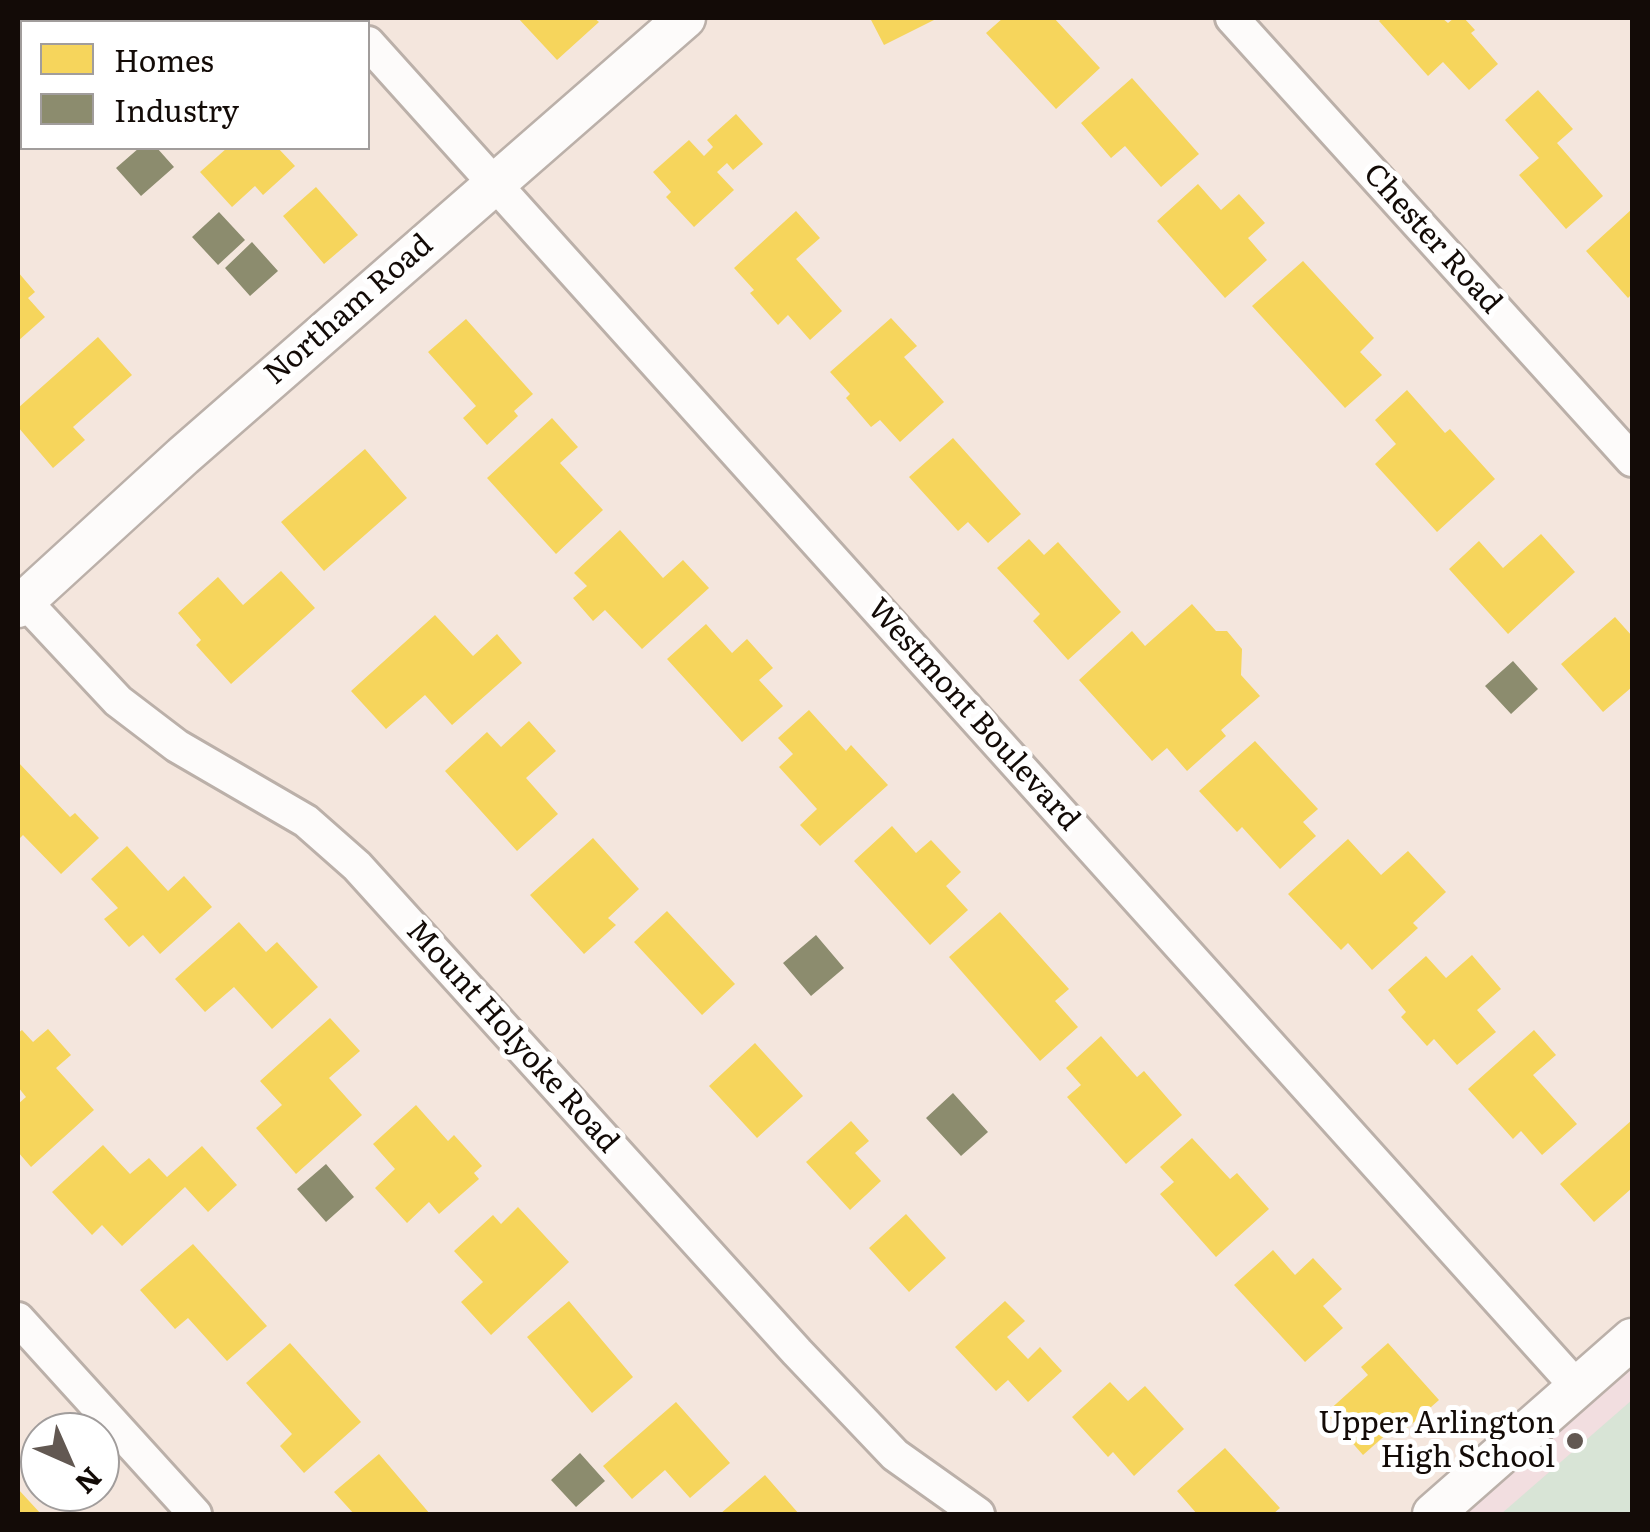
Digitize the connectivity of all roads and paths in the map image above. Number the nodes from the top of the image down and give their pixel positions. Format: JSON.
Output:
{"nodes":[{"id":1,"x":685,"y":18,"type":"edge"},
{"id":2,"x":1232,"y":18,"type":"edge"},
{"id":3,"x":370,"y":46,"type":"edge"},
{"id":4,"x":494,"y":184,"type":"junction"},
{"id":5,"x":1632,"y":460,"type":"edge"},
{"id":6,"x":20,"y":601,"type":"edge"},
{"id":7,"x":18,"y":1320,"type":"edge"},
{"id":8,"x":1632,"y":1338,"type":"edge"},
{"id":9,"x":1578,"y":1387,"type":"junction"},
{"id":10,"x":195,"y":1514,"type":"edge"},
{"id":11,"x":978,"y":1514,"type":"edge"},
{"id":12,"x":1433,"y":1514,"type":"edge"}],
"edges":[{"from":1,"to":4,"type":"street","name":"Northam Road"},
{"from":2,"to":5,"type":"street","name":"Chester Road"},
{"from":3,"to":4,"type":"street","name":"Westmont Boulevard"},
{"from":4,"to":6,"type":"street","name":"Northam Road"},
{"from":4,"to":9,"type":"street","name":"Westmont Boulevard"},
{"from":6,"to":11,"type":"street","name":"Mount Holyoke Road"},
{"from":7,"to":10,"type":"street"},
{"from":8,"to":9,"type":"street"},
{"from":9,"to":12,"type":"street"}]}
